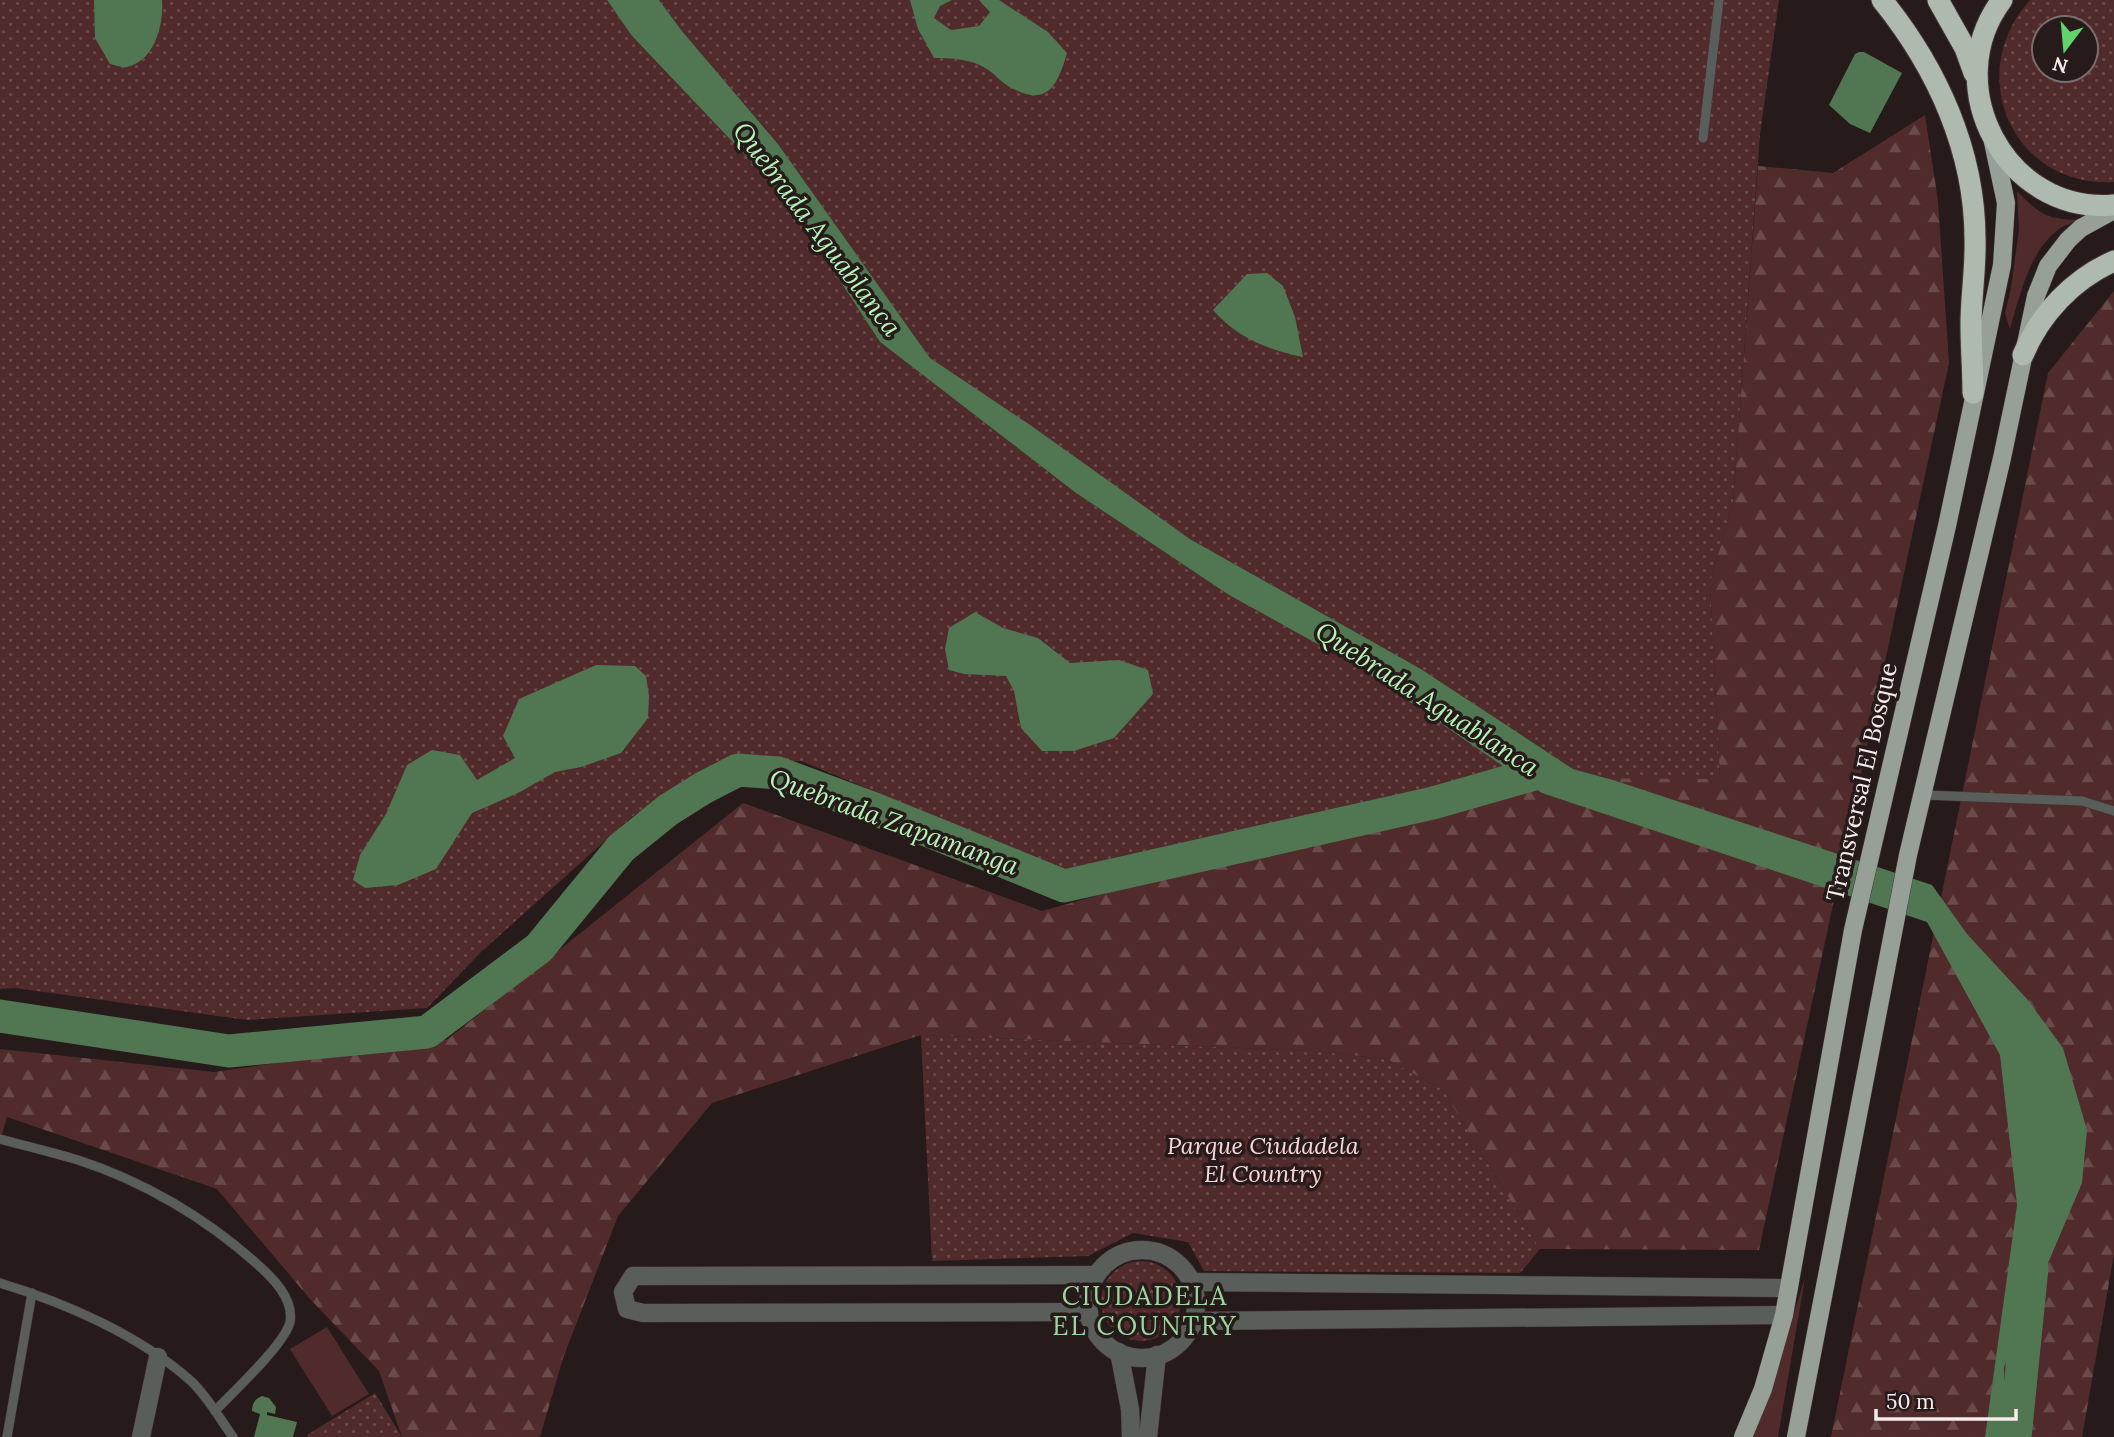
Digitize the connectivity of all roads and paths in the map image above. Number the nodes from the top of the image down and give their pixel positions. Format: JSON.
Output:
{"nodes":[{"id":1,"x":1719,"y":0,"type":"edge"},
{"id":2,"x":1882,"y":0,"type":"edge"},
{"id":3,"x":1938,"y":0,"type":"edge"},
{"id":4,"x":2002,"y":0,"type":"edge"},
{"id":5,"x":1977,"y":80,"type":"junction"},
{"id":6,"x":1991,"y":136,"type":"junction"},
{"id":7,"x":1703,"y":138,"type":"dead end"},
{"id":8,"x":2114,"y":208,"type":"edge"},
{"id":9,"x":2114,"y":261,"type":"edge"},
{"id":10,"x":2023,"y":355,"type":"junction"},
{"id":11,"x":1973,"y":393,"type":"junction"},
{"id":12,"x":1924,"y":795,"type":"junction"},
{"id":13,"x":2114,"y":811,"type":"edge"},
{"id":14,"x":0,"y":1139,"type":"edge"},
{"id":15,"x":1096,"y":1275,"type":"junction"},
{"id":16,"x":1192,"y":1282,"type":"junction"},
{"id":17,"x":0,"y":1283,"type":"edge"},
{"id":18,"x":1788,"y":1288,"type":"junction"},
{"id":19,"x":32,"y":1293,"type":"junction"},
{"id":20,"x":1089,"y":1312,"type":"junction"},
{"id":21,"x":1784,"y":1315,"type":"junction"},
{"id":22,"x":1194,"y":1321,"type":"junction"},
{"id":23,"x":1119,"y":1352,"type":"junction"},
{"id":24,"x":1157,"y":1355,"type":"junction"},
{"id":25,"x":158,"y":1357,"type":"junction"},
{"id":26,"x":215,"y":1411,"type":"junction"},
{"id":27,"x":7,"y":1437,"type":"edge"},
{"id":28,"x":141,"y":1437,"type":"edge"},
{"id":29,"x":233,"y":1437,"type":"edge"},
{"id":30,"x":1131,"y":1437,"type":"edge"},
{"id":31,"x":1148,"y":1437,"type":"edge"},
{"id":32,"x":1743,"y":1437,"type":"edge"},
{"id":33,"x":1796,"y":1437,"type":"edge"}],
"edges":[{"from":1,"to":7,"type":"lane"},
{"from":2,"to":11,"type":"highway"},
{"from":3,"to":5,"type":"highway"},
{"from":4,"to":5,"type":"highway"},
{"from":5,"to":6,"type":"highway"},
{"from":6,"to":8,"type":"highway"},
{"from":6,"to":11,"type":"main road","name":"Transversal El Bosque"},
{"from":8,"to":10,"type":"main road"},
{"from":9,"to":10,"type":"highway"},
{"from":10,"to":12,"type":"main road"},
{"from":11,"to":18,"type":"main road","name":"Transversal El Bosque"},
{"from":12,"to":13,"type":"lane"},
{"from":12,"to":33,"type":"main road"},
{"from":14,"to":26,"type":"lane"},
{"from":15,"to":16,"type":"street"},
{"from":15,"to":20,"type":"street"},
{"from":15,"to":20,"type":"street"},
{"from":16,"to":18,"type":"street"},
{"from":16,"to":22,"type":"street"},
{"from":17,"to":19,"type":"lane"},
{"from":18,"to":21,"type":"main road","name":"Transversal El Bosque"},
{"from":19,"to":25,"type":"lane"},
{"from":19,"to":27,"type":"lane"},
{"from":20,"to":23,"type":"street"},
{"from":21,"to":22,"type":"street"},
{"from":21,"to":32,"type":"main road","name":"Transversal El Bosque"},
{"from":22,"to":24,"type":"street"},
{"from":23,"to":24,"type":"street"},
{"from":23,"to":30,"type":"street"},
{"from":24,"to":31,"type":"street"},
{"from":25,"to":26,"type":"lane"},
{"from":25,"to":28,"type":"street"},
{"from":26,"to":29,"type":"lane"}]}
